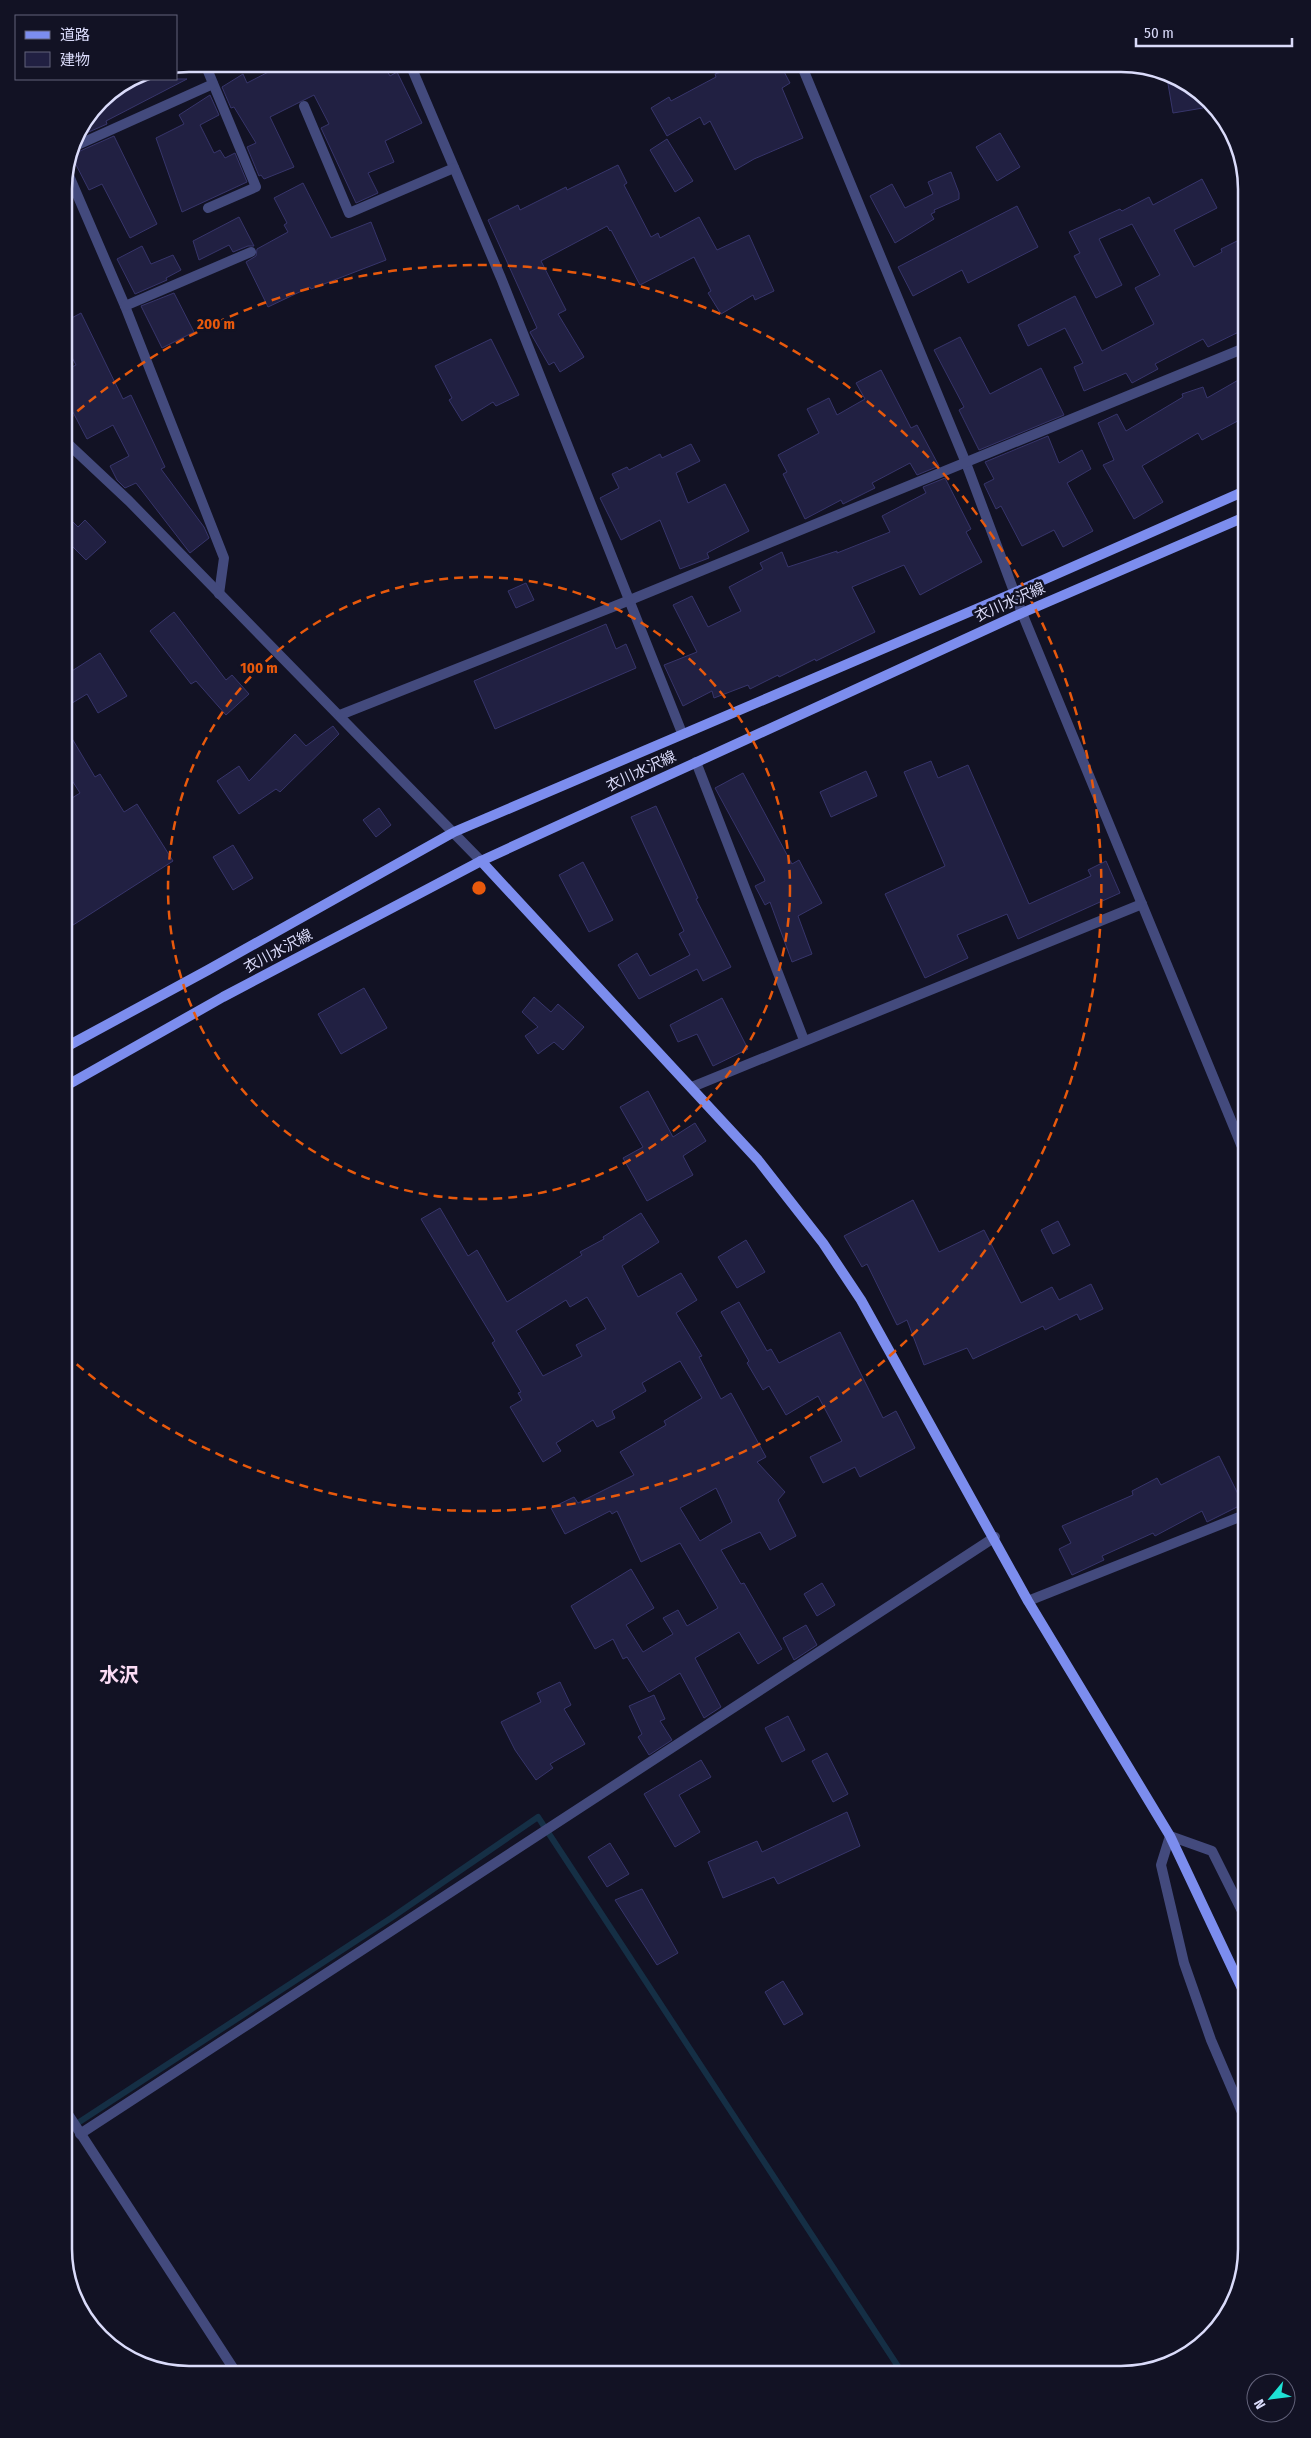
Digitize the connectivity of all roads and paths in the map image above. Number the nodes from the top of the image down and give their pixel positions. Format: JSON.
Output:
{"nodes":[{"id":1,"x":208,"y":72,"type":"edge"},
{"id":2,"x":413,"y":72,"type":"edge"},
{"id":3,"x":805,"y":73,"type":"edge"},
{"id":4,"x":213,"y":84,"type":"junction"},
{"id":5,"x":304,"y":106,"type":"dead end"},
{"id":6,"x":81,"y":144,"type":"edge"},
{"id":7,"x":454,"y":168,"type":"junction"},
{"id":8,"x":73,"y":185,"type":"edge"},
{"id":9,"x":208,"y":208,"type":"dead end"},
{"id":10,"x":251,"y":252,"type":"dead end"},
{"id":11,"x":125,"y":306,"type":"junction"},
{"id":12,"x":1238,"y":351,"type":"edge"},
{"id":13,"x":73,"y":448,"type":"edge"},
{"id":14,"x":966,"y":463,"type":"junction"},
{"id":15,"x":1238,"y":494,"type":"edge"},
{"id":16,"x":1238,"y":520,"type":"edge"},
{"id":17,"x":1016,"y":592,"type":"junction"},
{"id":18,"x":219,"y":594,"type":"junction"},
{"id":19,"x":630,"y":600,"type":"junction"},
{"id":20,"x":1022,"y":613,"type":"junction"},
{"id":21,"x":340,"y":715,"type":"junction"},
{"id":22,"x":682,"y":733,"type":"junction"},
{"id":23,"x":696,"y":762,"type":"junction"},
{"id":24,"x":454,"y":832,"type":"junction"},
{"id":25,"x":481,"y":861,"type":"junction"},
{"id":26,"x":1142,"y":904,"type":"junction"},
{"id":27,"x":804,"y":1040,"type":"junction"},
{"id":28,"x":73,"y":1043,"type":"edge"},
{"id":29,"x":73,"y":1082,"type":"edge"},
{"id":30,"x":692,"y":1087,"type":"junction"},
{"id":31,"x":1238,"y":1137,"type":"edge"},
{"id":32,"x":1238,"y":1518,"type":"edge"},
{"id":33,"x":995,"y":1537,"type":"junction"},
{"id":34,"x":1028,"y":1601,"type":"junction"},
{"id":35,"x":1170,"y":1836,"type":"junction"},
{"id":36,"x":1238,"y":1903,"type":"edge"},
{"id":37,"x":1238,"y":1980,"type":"edge"},
{"id":38,"x":1238,"y":2103,"type":"edge"},
{"id":39,"x":72,"y":2121,"type":"edge"},
{"id":40,"x":80,"y":2134,"type":"junction"},
{"id":41,"x":231,"y":2365,"type":"edge"}],
"edges":[{"from":1,"to":4,"type":"street"},
{"from":2,"to":7,"type":"street"},
{"from":3,"to":14,"type":"street"},
{"from":4,"to":6,"type":"street"},
{"from":4,"to":9,"type":"street"},
{"from":5,"to":7,"type":"street"},
{"from":7,"to":19,"type":"street"},
{"from":8,"to":11,"type":"street"},
{"from":10,"to":11,"type":"street"},
{"from":11,"to":18,"type":"street"},
{"from":12,"to":14,"type":"street"},
{"from":13,"to":18,"type":"street"},
{"from":14,"to":17,"type":"street"},
{"from":14,"to":19,"type":"street"},
{"from":15,"to":17,"type":"main road","name":"衣川水沢線"},
{"from":16,"to":20,"type":"main road","name":"衣川水沢線"},
{"from":17,"to":20,"type":"street"},
{"from":17,"to":22,"type":"main road","name":"衣川水沢線"},
{"from":18,"to":21,"type":"street"},
{"from":19,"to":21,"type":"street"},
{"from":19,"to":22,"type":"street"},
{"from":20,"to":23,"type":"main road","name":"衣川水沢線"},
{"from":20,"to":26,"type":"street"},
{"from":21,"to":24,"type":"street"},
{"from":22,"to":24,"type":"main road","name":"衣川水沢線"},
{"from":23,"to":25,"type":"main road","name":"衣川水沢線"},
{"from":23,"to":27,"type":"street"},
{"from":24,"to":25,"type":"street"},
{"from":24,"to":28,"type":"main road","name":"衣川水沢線"},
{"from":25,"to":29,"type":"main road","name":"衣川水沢線"},
{"from":25,"to":30,"type":"main road"},
{"from":26,"to":27,"type":"street"},
{"from":26,"to":31,"type":"street"},
{"from":27,"to":30,"type":"street"},
{"from":30,"to":33,"type":"main road"},
{"from":32,"to":34,"type":"street"},
{"from":33,"to":34,"type":"main road"},
{"from":33,"to":40,"type":"street"},
{"from":34,"to":35,"type":"main road"},
{"from":35,"to":36,"type":"street"},
{"from":35,"to":37,"type":"main road"},
{"from":35,"to":38,"type":"street"},
{"from":39,"to":40,"type":"street"},
{"from":40,"to":41,"type":"street"}]}
